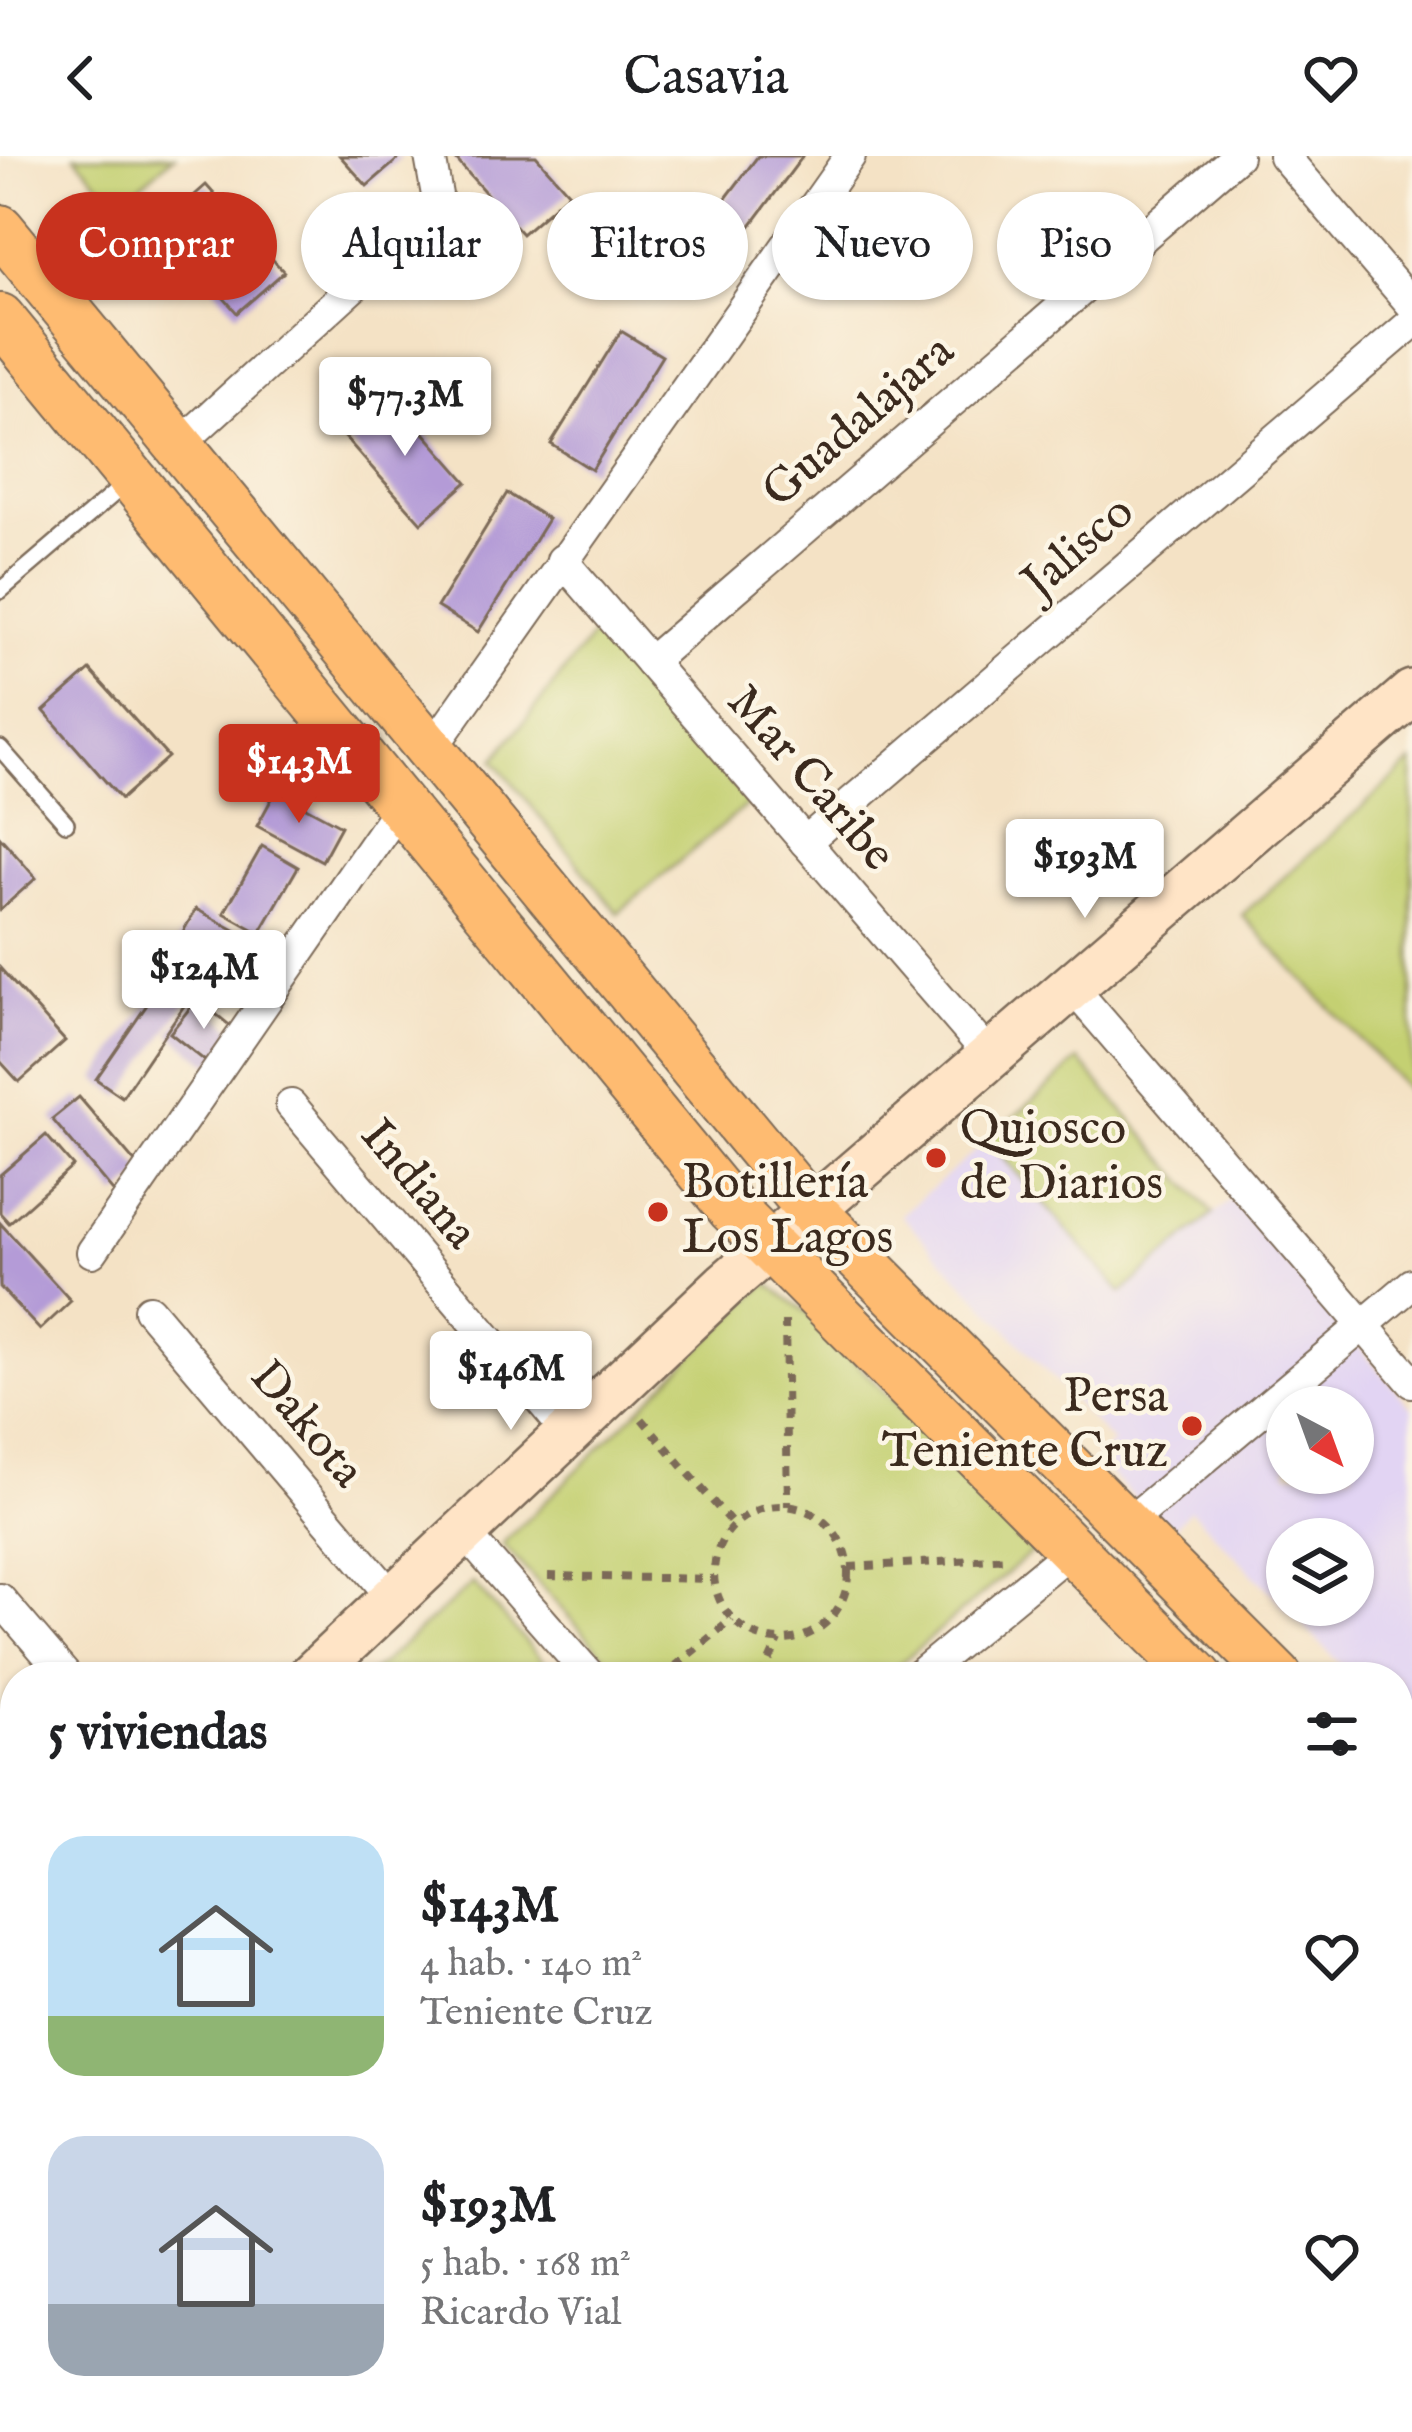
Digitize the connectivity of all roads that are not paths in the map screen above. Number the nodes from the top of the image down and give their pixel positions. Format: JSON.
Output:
{"nodes":[{"id":1,"x":430,"y":156,"type":"edge"},
{"id":2,"x":850,"y":156,"type":"edge"},
{"id":3,"x":1237,"y":156,"type":"edge"},
{"id":4,"x":1284,"y":156,"type":"edge"},
{"id":5,"x":0,"y":229,"type":"edge"},
{"id":6,"x":1412,"y":304,"type":"edge"},
{"id":7,"x":0,"y":318,"type":"edge"},
{"id":8,"x":1412,"y":323,"type":"edge"},
{"id":9,"x":178,"y":446,"type":"junction"},
{"id":10,"x":133,"y":478,"type":"junction"},
{"id":11,"x":562,"y":560,"type":"junction"},
{"id":12,"x":274,"y":562,"type":"junction"},
{"id":13,"x":0,"y":591,"type":"edge"},
{"id":14,"x":231,"y":597,"type":"junction"},
{"id":15,"x":650,"y":662,"type":"junction"},
{"id":16,"x":1412,"y":693,"type":"edge"},
{"id":17,"x":0,"y":748,"type":"edge"},
{"id":18,"x":430,"y":751,"type":"junction"},
{"id":19,"x":402,"y":805,"type":"junction"},
{"id":20,"x":66,"y":823,"type":"dead end"},
{"id":21,"x":805,"y":842,"type":"junction"},
{"id":22,"x":1072,"y":986,"type":"junction"},
{"id":23,"x":990,"y":1056,"type":"junction"},
{"id":24,"x":291,"y":1105,"type":"dead end"},
{"id":25,"x":812,"y":1210,"type":"junction"},
{"id":26,"x":767,"y":1248,"type":"junction"},
{"id":27,"x":92,"y":1252,"type":"dead end"},
{"id":28,"x":1412,"y":1284,"type":"edge"},
{"id":29,"x":149,"y":1310,"type":"dead end"},
{"id":30,"x":1363,"y":1325,"type":"junction"},
{"id":31,"x":1412,"y":1382,"type":"edge"},
{"id":32,"x":568,"y":1434,"type":"junction"},
{"id":33,"x":1127,"y":1524,"type":"junction"},
{"id":34,"x":464,"y":1532,"type":"junction"},
{"id":35,"x":1071,"y":1550,"type":"junction"},
{"id":36,"x":393,"y":1598,"type":"junction"},
{"id":37,"x":0,"y":1599,"type":"edge"},
{"id":38,"x":54,"y":1662,"type":"edge"},
{"id":39,"x":326,"y":1662,"type":"edge"},
{"id":40,"x":578,"y":1662,"type":"edge"},
{"id":41,"x":935,"y":1662,"type":"edge"},
{"id":42,"x":1184,"y":1662,"type":"edge"},
{"id":43,"x":1263,"y":1662,"type":"edge"}],
"edges":[{"from":1,"to":9,"type":"street"},
{"from":2,"to":11,"type":"street"},
{"from":3,"to":15,"type":"street","name":"Guadalajara"},
{"from":4,"to":6,"type":"street"},
{"from":5,"to":9,"type":"main road"},
{"from":7,"to":10,"type":"main road"},
{"from":8,"to":21,"type":"street","name":"Jalisco"},
{"from":9,"to":12,"type":"main road"},
{"from":10,"to":13,"type":"lane"},
{"from":10,"to":14,"type":"main road"},
{"from":11,"to":15,"type":"street","name":"Mar Caribe"},
{"from":11,"to":18,"type":"street"},
{"from":12,"to":14,"type":"main road"},
{"from":12,"to":18,"type":"main road"},
{"from":14,"to":19,"type":"main road"},
{"from":15,"to":21,"type":"street","name":"Mar Caribe"},
{"from":16,"to":22,"type":"street"},
{"from":17,"to":20,"type":"lane"},
{"from":18,"to":25,"type":"main road"},
{"from":19,"to":26,"type":"main road"},
{"from":19,"to":27,"type":"street"},
{"from":21,"to":23,"type":"street","name":"Mar Caribe"},
{"from":22,"to":23,"type":"street"},
{"from":22,"to":30,"type":"street"},
{"from":23,"to":25,"type":"street"},
{"from":24,"to":32,"type":"street","name":"Indiana"},
{"from":25,"to":26,"type":"street"},
{"from":25,"to":33,"type":"main road"},
{"from":26,"to":32,"type":"street"},
{"from":26,"to":35,"type":"main road"},
{"from":28,"to":30,"type":"street"},
{"from":29,"to":36,"type":"street","name":"Dakota"},
{"from":30,"to":31,"type":"street"},
{"from":30,"to":33,"type":"street"},
{"from":32,"to":34,"type":"street"},
{"from":33,"to":43,"type":"main road"},
{"from":34,"to":36,"type":"street"},
{"from":34,"to":40,"type":"street"},
{"from":35,"to":41,"type":"street"},
{"from":35,"to":42,"type":"main road"},
{"from":36,"to":39,"type":"street"},
{"from":37,"to":38,"type":"street"}]}
